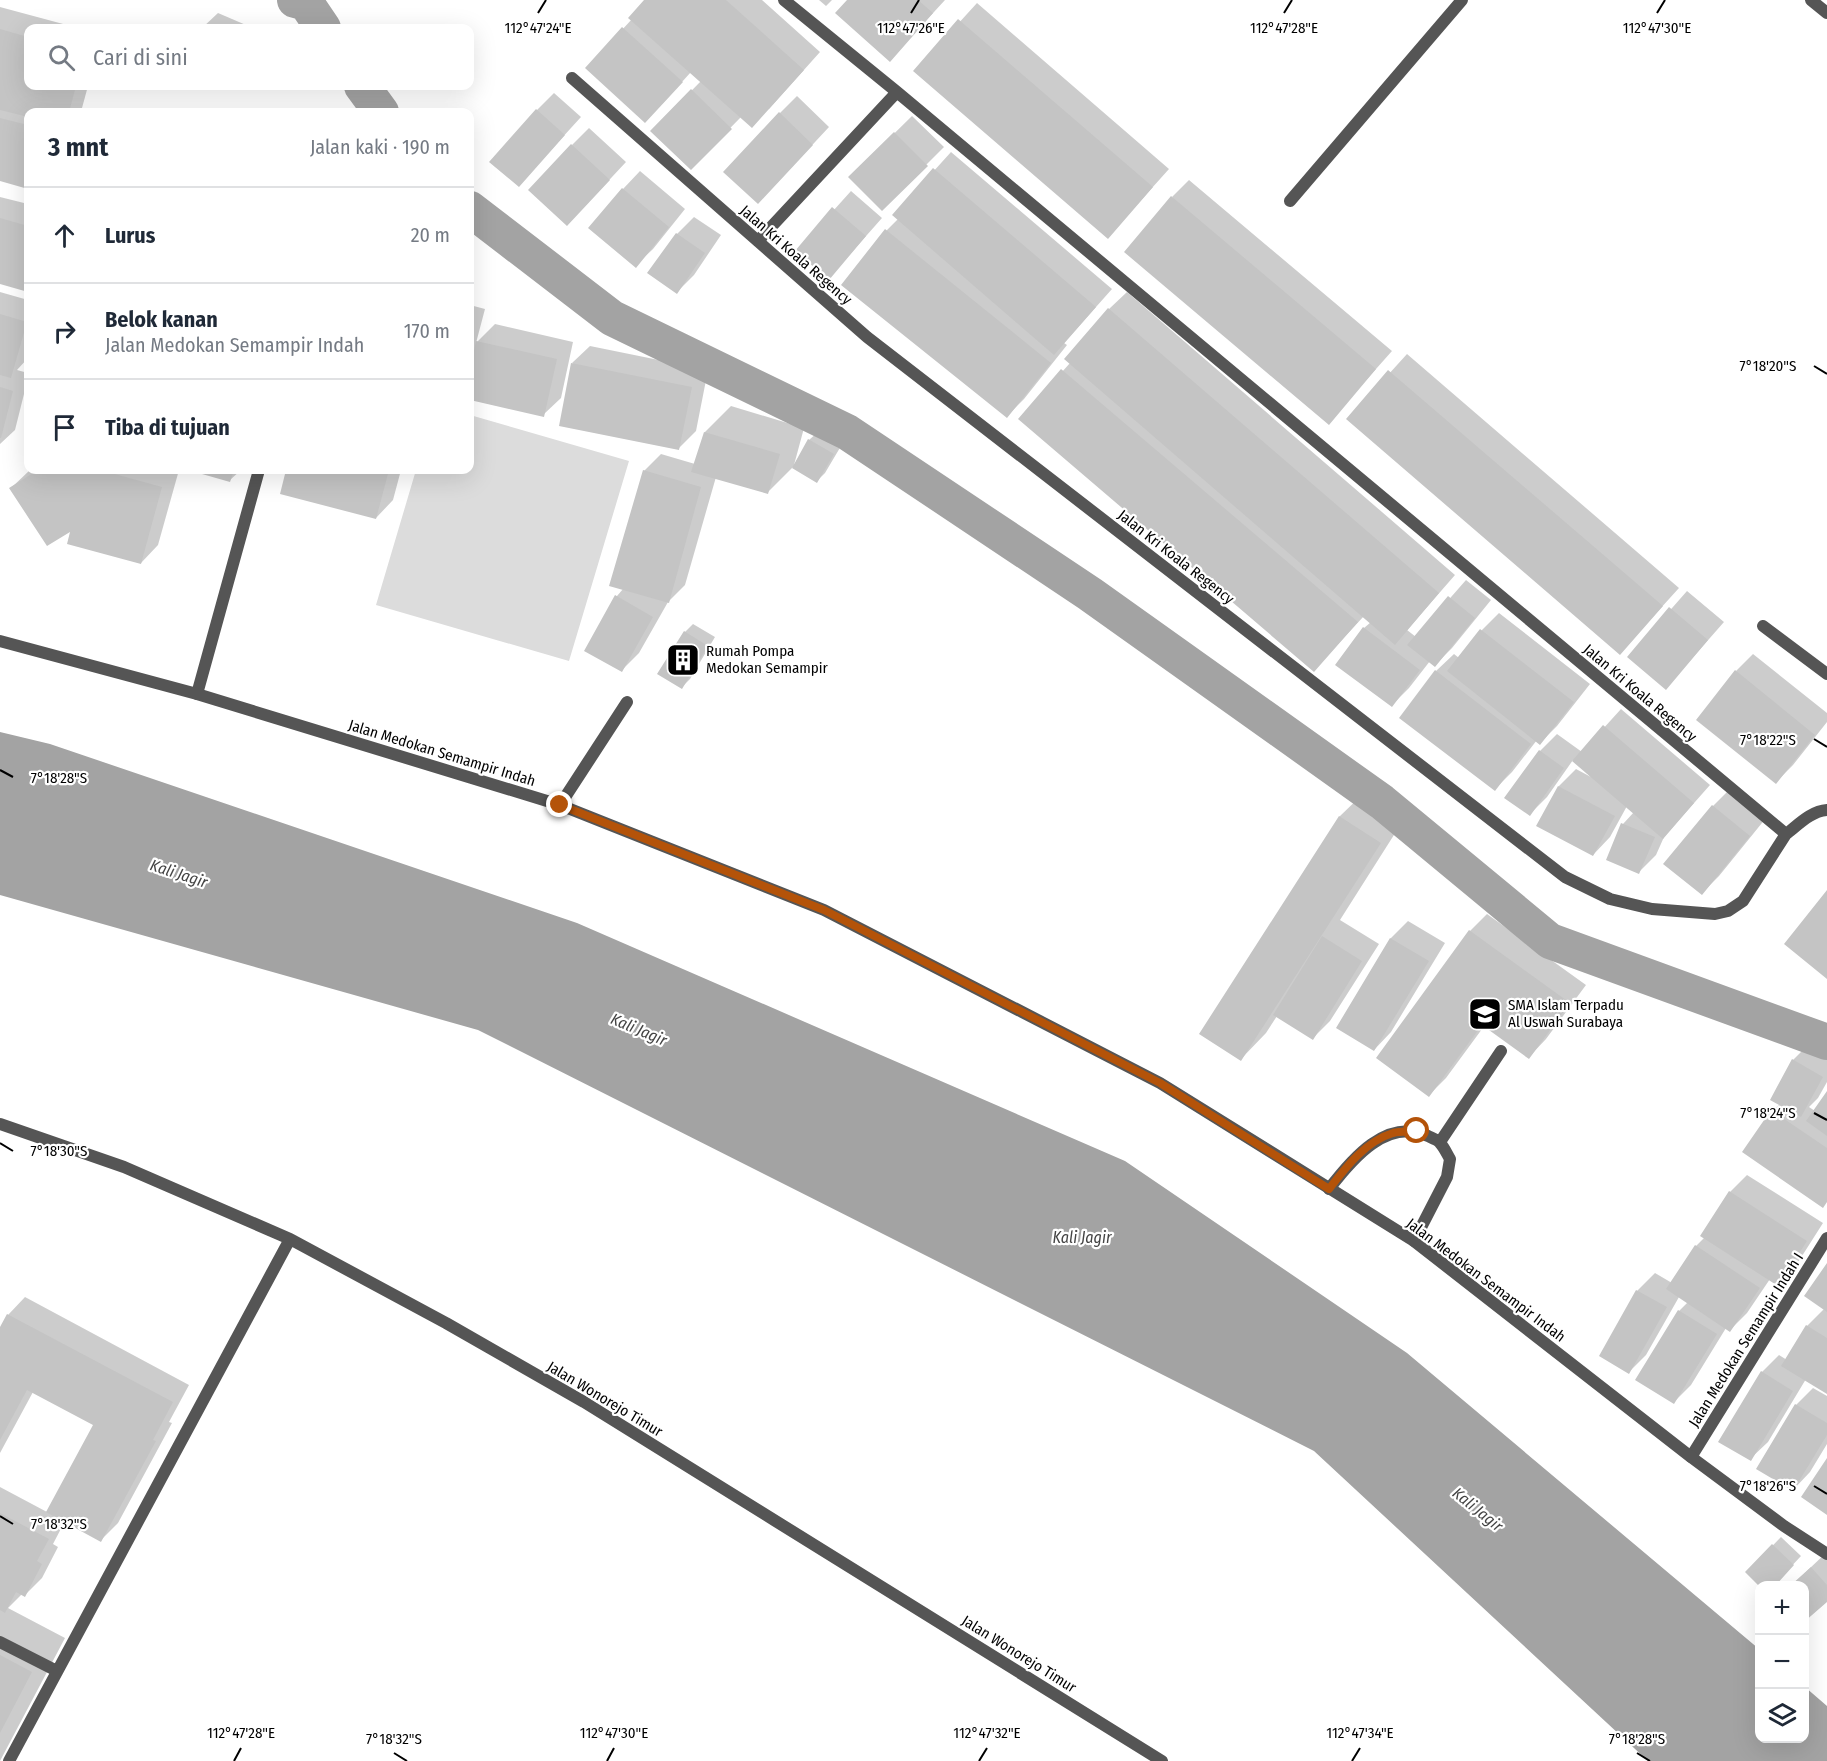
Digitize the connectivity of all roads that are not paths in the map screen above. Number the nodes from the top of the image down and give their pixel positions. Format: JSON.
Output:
{"nodes":[{"id":1,"x":784,"y":0,"type":"edge"},
{"id":2,"x":1462,"y":0,"type":"edge"},
{"id":3,"x":1811,"y":0,"type":"edge"},
{"id":4,"x":1827,"y":13,"type":"edge"},
{"id":5,"x":572,"y":78,"type":"dead end"},
{"id":6,"x":897,"y":92,"type":"junction"},
{"id":7,"x":1290,"y":201,"type":"dead end"},
{"id":8,"x":758,"y":241,"type":"junction"},
{"id":9,"x":258,"y":474,"type":"edge"},
{"id":10,"x":1763,"y":626,"type":"dead end"},
{"id":11,"x":0,"y":641,"type":"edge"},
{"id":12,"x":1827,"y":674,"type":"edge"},
{"id":13,"x":197,"y":694,"type":"junction"},
{"id":14,"x":627,"y":702,"type":"dead end"},
{"id":15,"x":560,"y":805,"type":"junction"},
{"id":16,"x":1827,"y":810,"type":"edge"},
{"id":17,"x":1786,"y":834,"type":"junction"},
{"id":18,"x":1501,"y":1051,"type":"dead end"},
{"id":19,"x":0,"y":1124,"type":"edge"},
{"id":20,"x":1440,"y":1142,"type":"junction"},
{"id":21,"x":1329,"y":1189,"type":"junction"},
{"id":22,"x":1827,"y":1238,"type":"edge"},
{"id":23,"x":290,"y":1239,"type":"junction"},
{"id":24,"x":1414,"y":1241,"type":"junction"},
{"id":25,"x":1690,"y":1457,"type":"junction"},
{"id":26,"x":1827,"y":1554,"type":"edge"},
{"id":27,"x":0,"y":1642,"type":"edge"},
{"id":28,"x":57,"y":1671,"type":"junction"},
{"id":29,"x":9,"y":1761,"type":"edge"},
{"id":30,"x":1162,"y":1761,"type":"edge"}],
"edges":[{"from":1,"to":6,"type":"street","name":"Jalan Kri Koala Regency"},
{"from":2,"to":7,"type":"street"},
{"from":3,"to":4,"type":"street"},
{"from":5,"to":8,"type":"street","name":"Jalan Kri Koala Regency"},
{"from":6,"to":8,"type":"street"},
{"from":6,"to":17,"type":"street","name":"Jalan Kri Koala Regency"},
{"from":8,"to":17,"type":"street","name":"Jalan Kri Koala Regency"},
{"from":9,"to":13,"type":"street"},
{"from":10,"to":12,"type":"street"},
{"from":11,"to":13,"type":"street","name":"Jalan Medokan Semampir Indah"},
{"from":13,"to":15,"type":"street","name":"Jalan Medokan Semampir Indah"},
{"from":14,"to":15,"type":"street"},
{"from":15,"to":21,"type":"street","name":"Jalan Medokan Semampir Indah"},
{"from":16,"to":17,"type":"street","name":"Jalan Kri Koala Regency"},
{"from":18,"to":20,"type":"street"},
{"from":19,"to":23,"type":"street","name":"Jalan Wonorejo Timur"},
{"from":20,"to":21,"type":"street"},
{"from":20,"to":24,"type":"street"},
{"from":21,"to":24,"type":"street","name":"Jalan Medokan Semampir Indah"},
{"from":22,"to":25,"type":"street","name":"Jalan Medokan Semampir Indah I"},
{"from":23,"to":28,"type":"street"},
{"from":23,"to":30,"type":"street","name":"Jalan Wonorejo Timur"},
{"from":24,"to":25,"type":"street","name":"Jalan Medokan Semampir Indah"},
{"from":25,"to":26,"type":"street","name":"Jalan Medokan Semampir Indah"},
{"from":27,"to":28,"type":"street"},
{"from":28,"to":29,"type":"street"}]}
